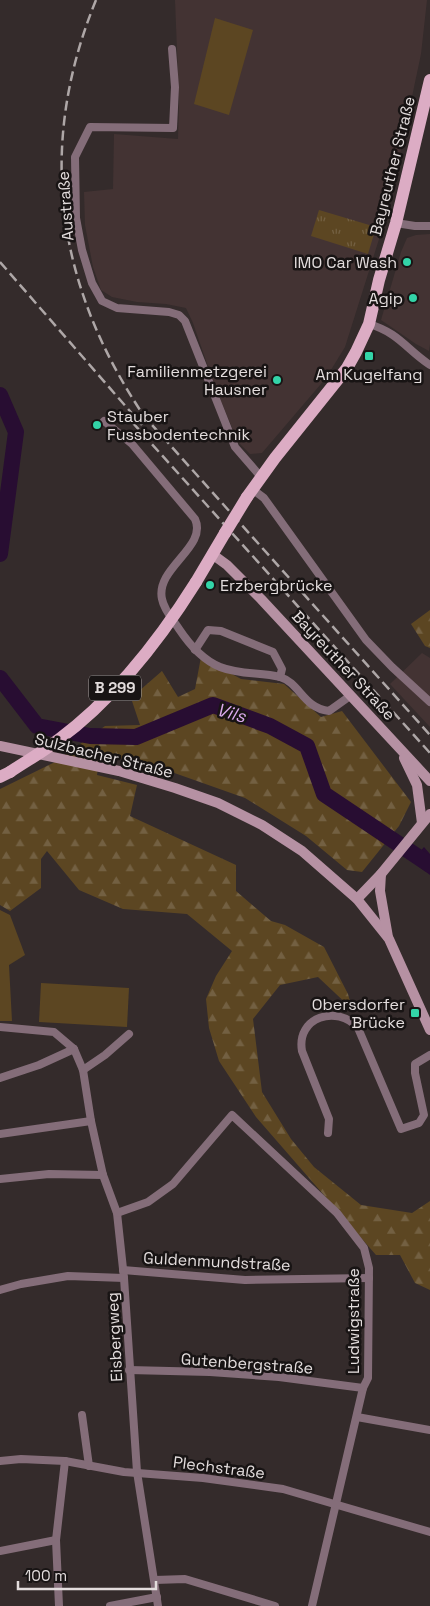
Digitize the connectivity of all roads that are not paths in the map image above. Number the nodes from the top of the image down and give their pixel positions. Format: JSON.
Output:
{"nodes":[{"id":1,"x":172,"y":49,"type":"dead end"},
{"id":2,"x":430,"y":80,"type":"edge"},
{"id":3,"x":396,"y":223,"type":"junction"},
{"id":4,"x":430,"y":226,"type":"edge"},
{"id":5,"x":368,"y":324,"type":"junction"},
{"id":6,"x":430,"y":365,"type":"edge"},
{"id":7,"x":104,"y":421,"type":"dead end"},
{"id":8,"x":261,"y":477,"type":"junction"},
{"id":9,"x":250,"y":493,"type":"junction"},
{"id":10,"x":212,"y":554,"type":"junction"},
{"id":11,"x":195,"y":650,"type":"junction"},
{"id":12,"x":280,"y":677,"type":"junction"},
{"id":13,"x":350,"y":696,"type":"junction"},
{"id":14,"x":430,"y":702,"type":"edge"},
{"id":15,"x":0,"y":746,"type":"edge"},
{"id":16,"x":399,"y":748,"type":"junction"},
{"id":17,"x":5,"y":774,"type":"edge"},
{"id":18,"x":430,"y":781,"type":"edge"},
{"id":19,"x":430,"y":814,"type":"edge"},
{"id":20,"x":422,"y":823,"type":"junction"},
{"id":21,"x":381,"y":874,"type":"junction"},
{"id":22,"x":357,"y":899,"type":"junction"},
{"id":23,"x":389,"y":939,"type":"junction"},
{"id":24,"x":0,"y":1027,"type":"edge"},
{"id":25,"x":430,"y":1030,"type":"edge"},
{"id":26,"x":129,"y":1034,"type":"dead end"},
{"id":27,"x":74,"y":1049,"type":"junction"},
{"id":28,"x":430,"y":1055,"type":"edge"},
{"id":29,"x":83,"y":1070,"type":"junction"},
{"id":30,"x":0,"y":1078,"type":"edge"},
{"id":31,"x":91,"y":1121,"type":"junction"},
{"id":32,"x":328,"y":1133,"type":"dead end"},
{"id":33,"x":0,"y":1134,"type":"edge"},
{"id":34,"x":103,"y":1175,"type":"junction"},
{"id":35,"x":0,"y":1179,"type":"edge"},
{"id":36,"x":117,"y":1213,"type":"junction"},
{"id":37,"x":124,"y":1274,"type":"junction"},
{"id":38,"x":369,"y":1278,"type":"junction"},
{"id":39,"x":0,"y":1290,"type":"edge"},
{"id":40,"x":129,"y":1370,"type":"junction"},
{"id":41,"x":363,"y":1388,"type":"junction"},
{"id":42,"x":82,"y":1415,"type":"dead end"},
{"id":43,"x":357,"y":1417,"type":"junction"},
{"id":44,"x":430,"y":1430,"type":"edge"},
{"id":45,"x":0,"y":1461,"type":"edge"},
{"id":46,"x":65,"y":1461,"type":"junction"},
{"id":47,"x":89,"y":1466,"type":"junction"},
{"id":48,"x":138,"y":1472,"type":"junction"},
{"id":49,"x":337,"y":1506,"type":"junction"},
{"id":50,"x":430,"y":1532,"type":"edge"},
{"id":51,"x":56,"y":1540,"type":"junction"},
{"id":52,"x":0,"y":1551,"type":"edge"},
{"id":53,"x":155,"y":1580,"type":"junction"},
{"id":54,"x":157,"y":1597,"type":"junction"},
{"id":55,"x":59,"y":1606,"type":"edge"},
{"id":56,"x":110,"y":1606,"type":"edge"},
{"id":57,"x":158,"y":1606,"type":"edge"},
{"id":58,"x":275,"y":1606,"type":"edge"},
{"id":59,"x":312,"y":1606,"type":"edge"}],
"edges":[{"from":1,"to":8,"type":"street","name":"Austraße"},
{"from":2,"to":3,"type":"main road","name":"Bayreuther Straße","number":"B 299"},
{"from":3,"to":4,"type":"street"},
{"from":3,"to":5,"type":"main road","name":"Bayreuther Straße","number":"B 299"},
{"from":5,"to":6,"type":"street"},
{"from":5,"to":8,"type":"main road","name":"Bayreuther Straße","number":"B 299"},
{"from":7,"to":11,"type":"street"},
{"from":8,"to":9,"type":"main road","name":"Bayreuther Straße","number":"B 299"},
{"from":9,"to":10,"type":"main road","name":"Bayreuther Straße","number":"B 299","bridge":true},
{"from":9,"to":14,"type":"street","name":"Bayreuther Straße"},
{"from":10,"to":13,"type":"main road","name":"Bayreuther Straße"},
{"from":10,"to":17,"type":"main road","number":"B 299","bridge":true},
{"from":11,"to":12,"type":"street"},
{"from":11,"to":12,"type":"street"},
{"from":12,"to":13,"type":"street"},
{"from":13,"to":16,"type":"main road","name":"Bayreuther Straße"},
{"from":15,"to":22,"type":"main road","name":"Sulzbacher Straße"},
{"from":16,"to":18,"type":"main road","name":"Bayreuther Straße"},
{"from":16,"to":20,"type":"main road","name":"Bayreuther Straße"},
{"from":19,"to":20,"type":"main road"},
{"from":20,"to":21,"type":"main road"},
{"from":21,"to":22,"type":"main road"},
{"from":21,"to":23,"type":"main road","name":"Sulzbacher Straße"},
{"from":22,"to":23,"type":"main road","name":"Sulzbacher Straße"},
{"from":23,"to":25,"type":"main road","name":"Sulzbacher Straße"},
{"from":24,"to":27,"type":"street","name":"Eisbergweg"},
{"from":26,"to":29,"type":"street"},
{"from":27,"to":29,"type":"street","name":"Eisbergweg"},
{"from":27,"to":30,"type":"street"},
{"from":28,"to":32,"type":"street"},
{"from":29,"to":31,"type":"street","name":"Eisbergweg"},
{"from":31,"to":33,"type":"street"},
{"from":31,"to":34,"type":"street","name":"Eisbergweg"},
{"from":34,"to":35,"type":"street"},
{"from":34,"to":36,"type":"street","name":"Eisbergweg"},
{"from":36,"to":37,"type":"street","name":"Eisbergweg"},
{"from":36,"to":38,"type":"street","name":"Ludwigstraße"},
{"from":37,"to":38,"type":"street","name":"Guldenmundstraße"},
{"from":37,"to":39,"type":"street","name":"Guldenmundstraße"},
{"from":37,"to":40,"type":"street","name":"Eisbergweg"},
{"from":38,"to":41,"type":"street","name":"Ludwigstraße"},
{"from":40,"to":41,"type":"street","name":"Gutenbergstraße"},
{"from":40,"to":48,"type":"street","name":"Eisbergweg"},
{"from":41,"to":43,"type":"street","name":"Ludwigstraße"},
{"from":42,"to":47,"type":"street"},
{"from":43,"to":44,"type":"street"},
{"from":43,"to":49,"type":"street","name":"Ludwigstraße"},
{"from":45,"to":46,"type":"street","name":"Plechstraße"},
{"from":46,"to":47,"type":"street","name":"Plechstraße"},
{"from":46,"to":51,"type":"street"},
{"from":47,"to":48,"type":"street","name":"Plechstraße"},
{"from":48,"to":49,"type":"street","name":"Plechstraße"},
{"from":48,"to":53,"type":"street","name":"Eisbergweg"},
{"from":49,"to":50,"type":"street","name":"Plechstraße"},
{"from":49,"to":59,"type":"street","name":"Ludwigstraße"},
{"from":51,"to":52,"type":"street"},
{"from":51,"to":55,"type":"street"},
{"from":53,"to":54,"type":"street","name":"Eisbergweg"},
{"from":53,"to":58,"type":"street"},
{"from":54,"to":56,"type":"street"},
{"from":54,"to":57,"type":"street","name":"Eisbergweg"}]}
